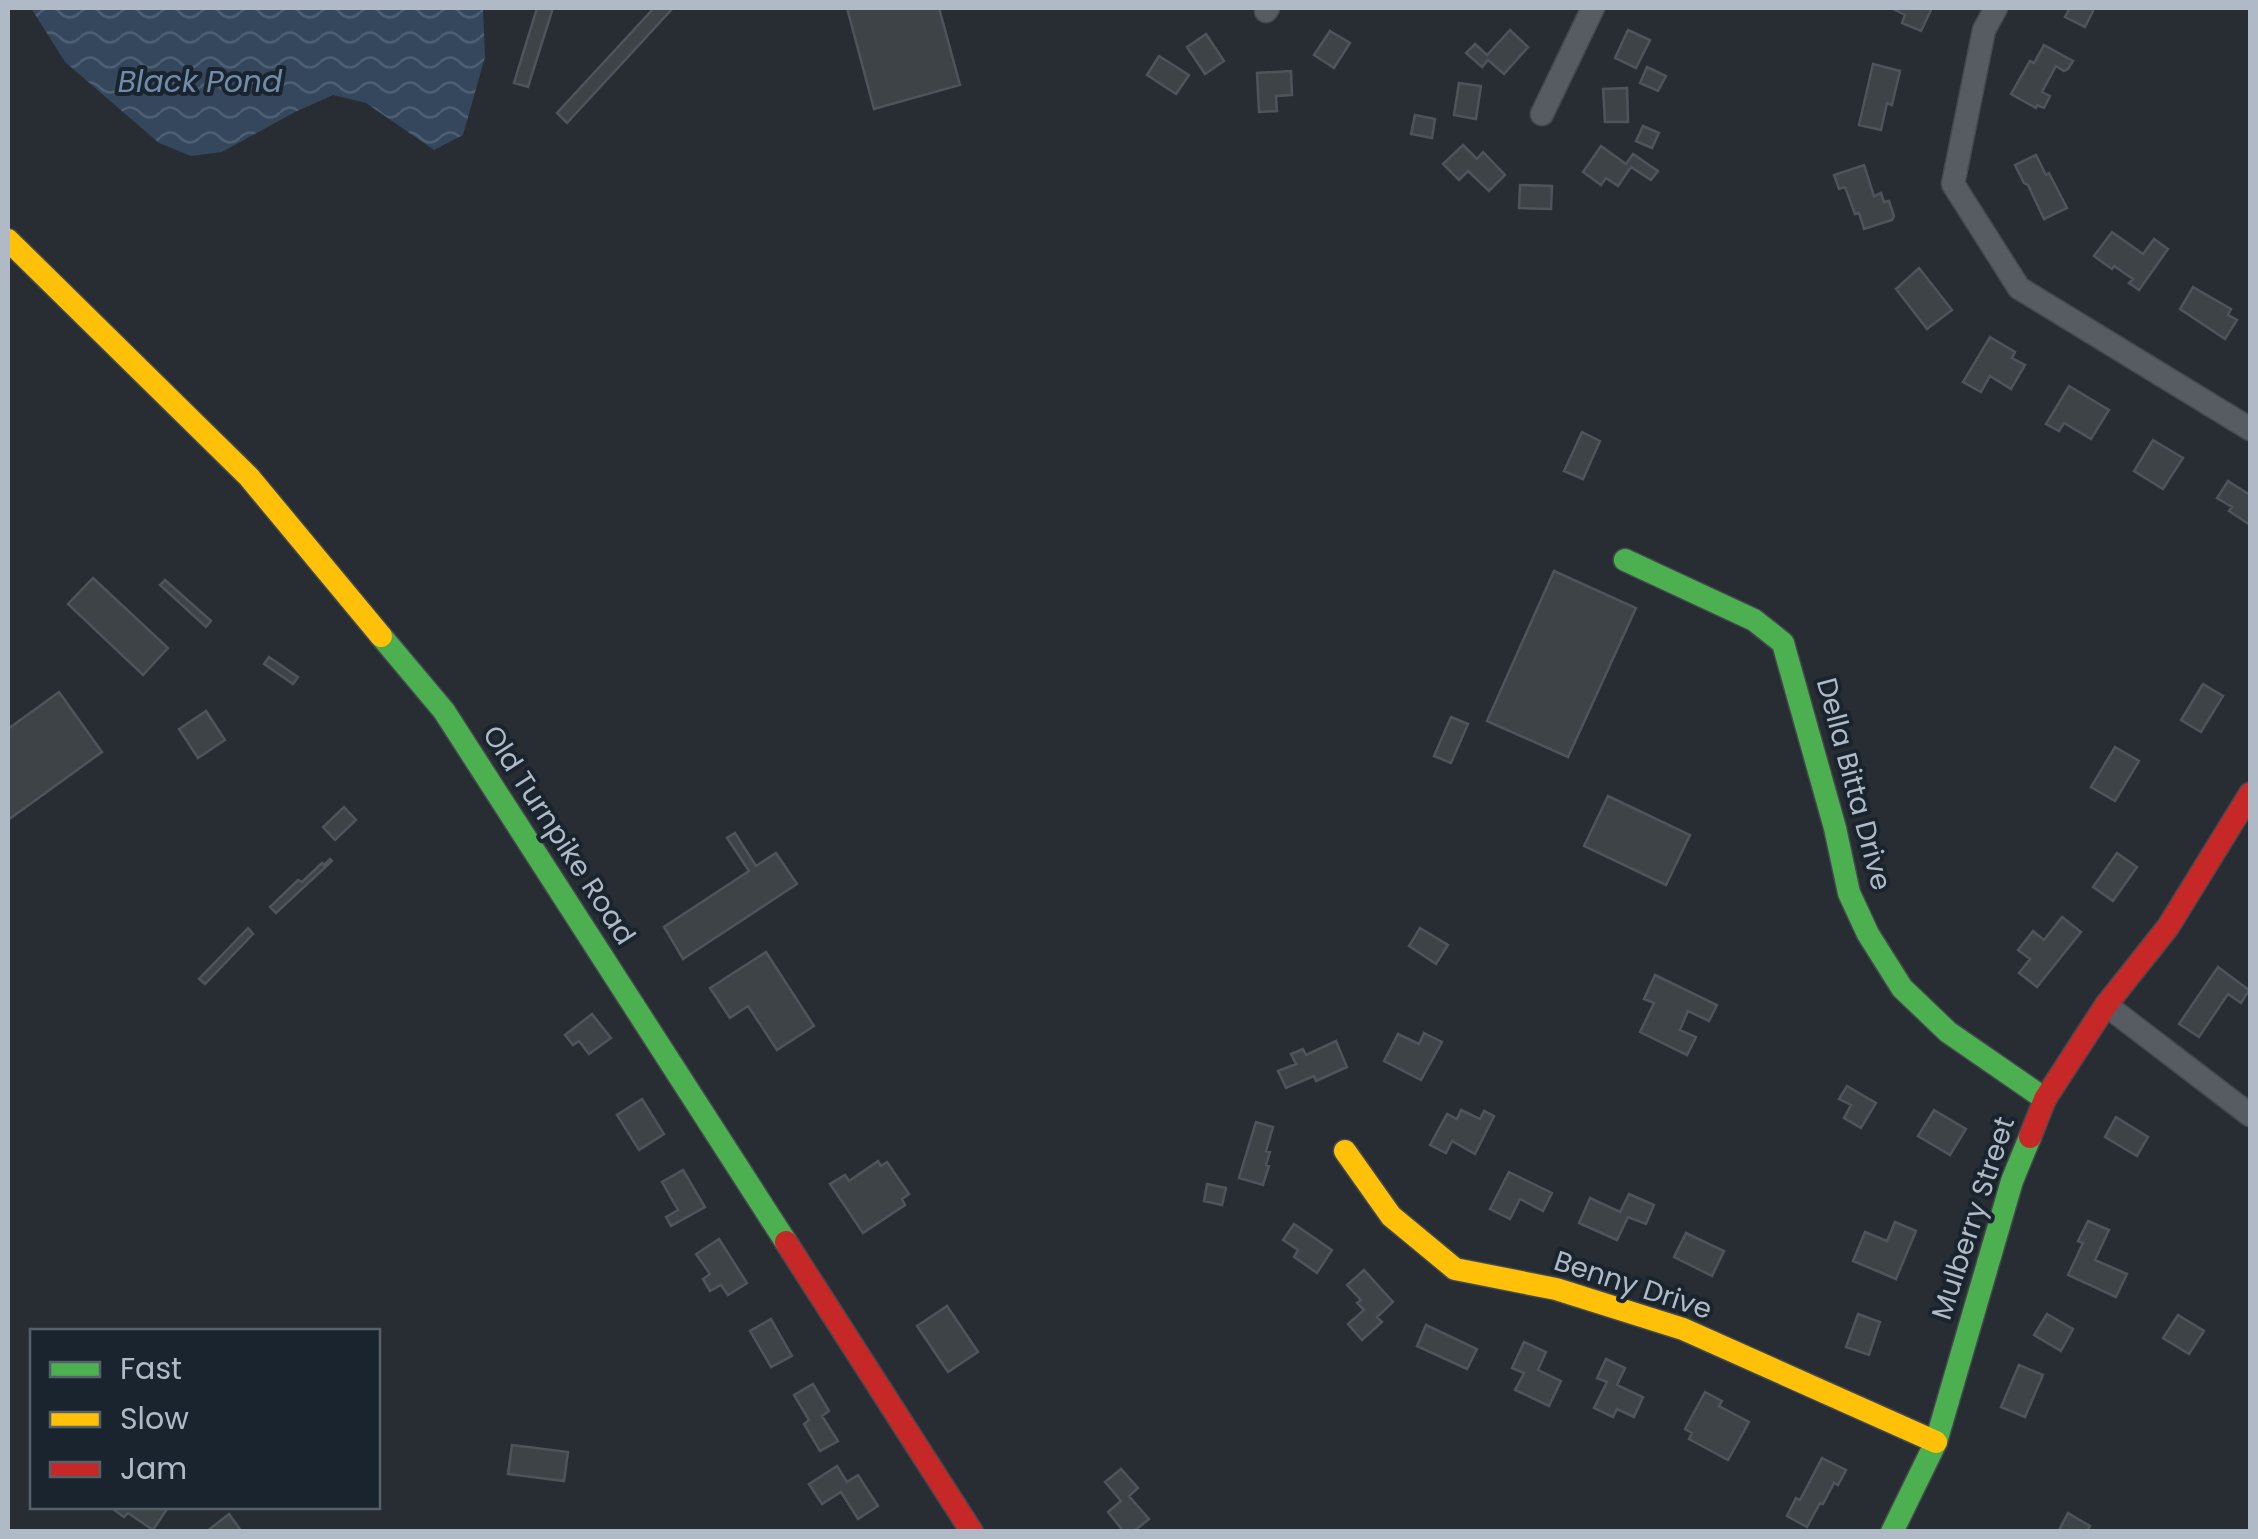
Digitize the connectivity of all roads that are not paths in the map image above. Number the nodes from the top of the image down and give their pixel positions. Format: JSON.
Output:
{"nodes":[{"id":1,"x":1593,"y":8,"type":"edge"},
{"id":2,"x":1996,"y":8,"type":"edge"},
{"id":3,"x":1542,"y":114,"type":"dead end"},
{"id":4,"x":8,"y":240,"type":"edge"},
{"id":5,"x":2250,"y":429,"type":"edge"},
{"id":6,"x":1625,"y":560,"type":"dead end"},
{"id":7,"x":2250,"y":794,"type":"edge"},
{"id":8,"x":2106,"y":1005,"type":"junction"},
{"id":9,"x":2045,"y":1100,"type":"junction"},
{"id":10,"x":2250,"y":1115,"type":"edge"},
{"id":11,"x":1345,"y":1151,"type":"dead end"},
{"id":12,"x":1936,"y":1442,"type":"junction"},
{"id":13,"x":972,"y":1532,"type":"edge"},
{"id":14,"x":1892,"y":1532,"type":"edge"}],
"edges":[{"from":1,"to":3,"type":"street"},
{"from":2,"to":5,"type":"street"},
{"from":4,"to":13,"type":"street","name":"Old Turnpike Road"},
{"from":6,"to":9,"type":"street","name":"Della Bitta Drive"},
{"from":7,"to":8,"type":"street","name":"Mulberry Street"},
{"from":8,"to":9,"type":"street","name":"Mulberry Street"},
{"from":8,"to":10,"type":"street"},
{"from":9,"to":12,"type":"street","name":"Mulberry Street"},
{"from":11,"to":12,"type":"street","name":"Benny Drive"},
{"from":12,"to":14,"type":"street","name":"Mulberry Street"}]}
